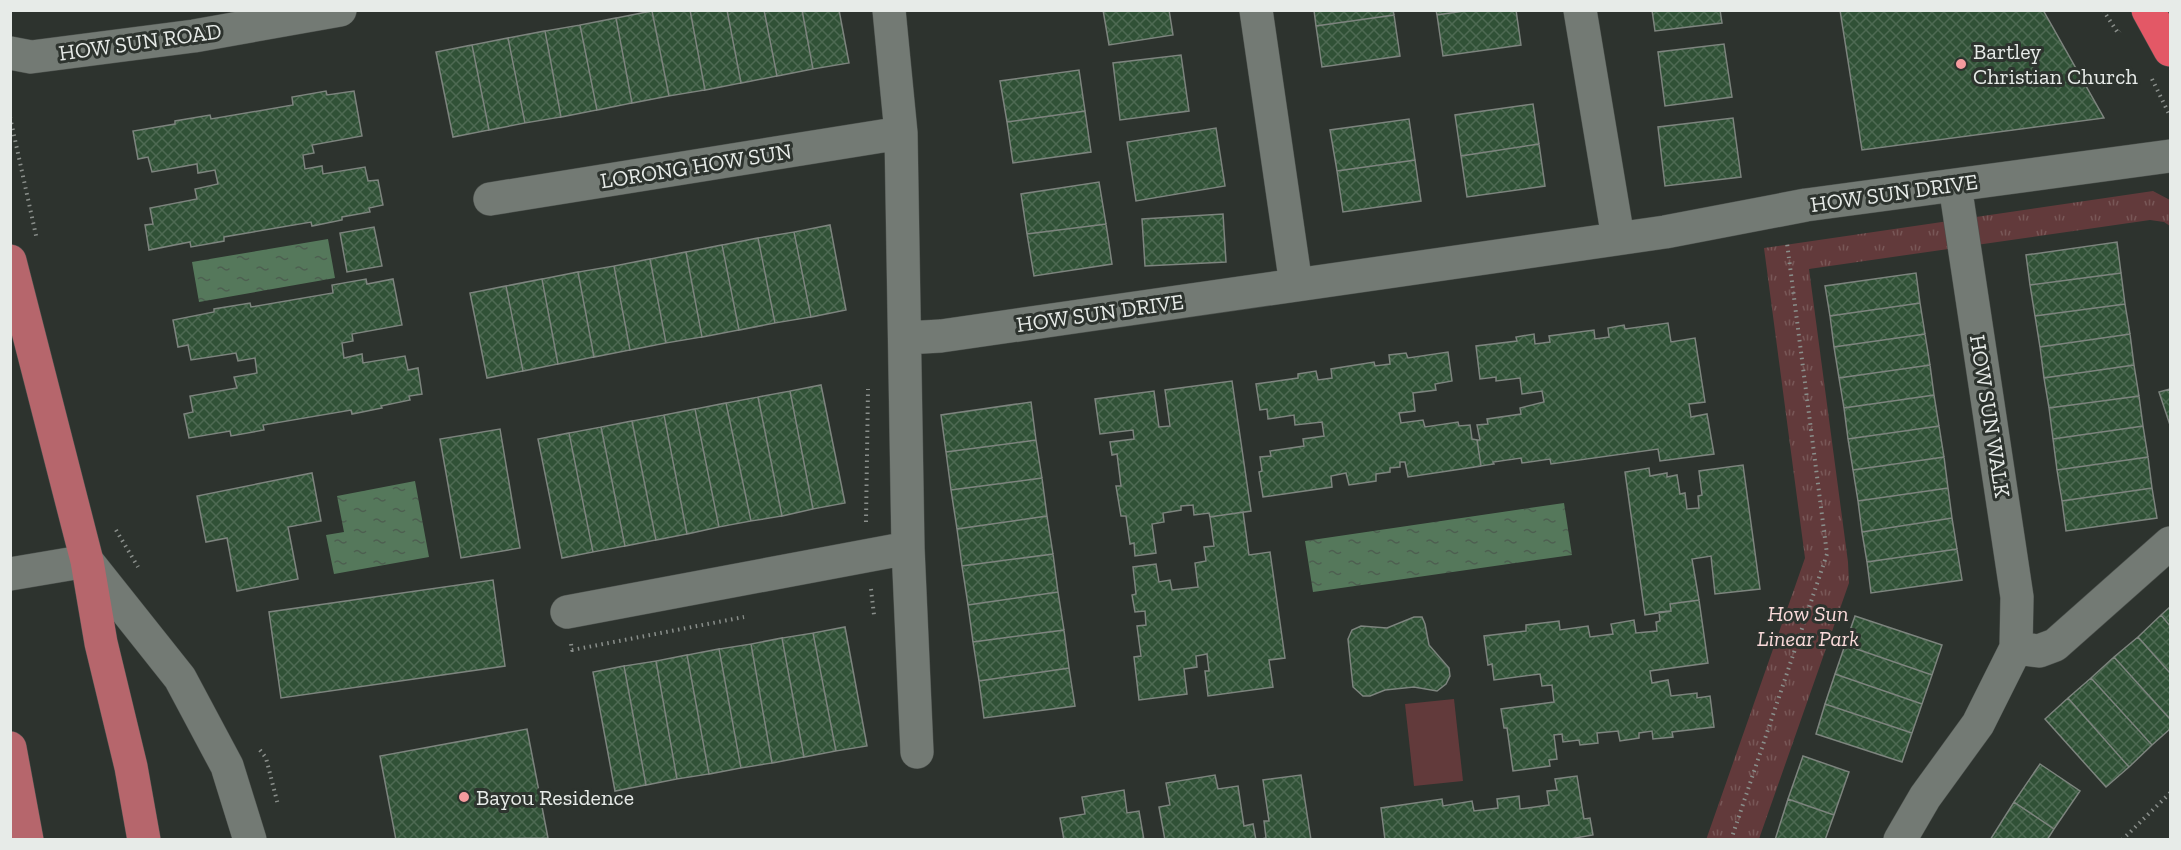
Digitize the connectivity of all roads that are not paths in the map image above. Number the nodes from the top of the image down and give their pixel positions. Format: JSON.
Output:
{"nodes":[{"id":1,"x":340,"y":10,"type":"edge"},
{"id":2,"x":889,"y":10,"type":"edge"},
{"id":3,"x":1256,"y":10,"type":"edge"},
{"id":4,"x":1580,"y":10,"type":"edge"},
{"id":5,"x":2148,"y":10,"type":"edge"},
{"id":6,"x":2170,"y":50,"type":"edge"},
{"id":7,"x":10,"y":53,"type":"edge"},
{"id":8,"x":902,"y":133,"type":"junction"},
{"id":9,"x":2170,"y":156,"type":"edge"},
{"id":10,"x":1956,"y":185,"type":"junction"},
{"id":11,"x":490,"y":199,"type":"dead end"},
{"id":12,"x":1618,"y":238,"type":"junction"},
{"id":13,"x":10,"y":261,"type":"edge"},
{"id":14,"x":1296,"y":285,"type":"junction"},
{"id":15,"x":905,"y":338,"type":"junction"},
{"id":16,"x":2170,"y":543,"type":"edge"},
{"id":17,"x":908,"y":548,"type":"junction"},
{"id":18,"x":87,"y":561,"type":"junction"},
{"id":19,"x":10,"y":574,"type":"edge"},
{"id":20,"x":567,"y":612,"type":"dead end"},
{"id":21,"x":2016,"y":648,"type":"junction"},
{"id":22,"x":10,"y":748,"type":"edge"},
{"id":23,"x":917,"y":752,"type":"dead end"},
{"id":24,"x":27,"y":840,"type":"edge"},
{"id":25,"x":144,"y":840,"type":"edge"},
{"id":26,"x":250,"y":840,"type":"edge"},
{"id":27,"x":1900,"y":840,"type":"edge"}],
"edges":[{"from":1,"to":7,"type":"street","name":"HOW SUN ROAD"},
{"from":2,"to":8,"type":"street"},
{"from":3,"to":14,"type":"street"},
{"from":4,"to":12,"type":"street"},
{"from":5,"to":6,"type":"highway"},
{"from":8,"to":11,"type":"street","name":"LORONG HOW SUN"},
{"from":8,"to":15,"type":"street"},
{"from":9,"to":10,"type":"street","name":"HOW SUN DRIVE"},
{"from":10,"to":12,"type":"street","name":"HOW SUN DRIVE"},
{"from":10,"to":21,"type":"street","name":"HOW SUN WALK"},
{"from":12,"to":14,"type":"street","name":"HOW SUN DRIVE"},
{"from":13,"to":18,"type":"main road"},
{"from":14,"to":15,"type":"street","name":"HOW SUN DRIVE"},
{"from":15,"to":17,"type":"street"},
{"from":16,"to":21,"type":"street"},
{"from":17,"to":20,"type":"street"},
{"from":17,"to":23,"type":"street"},
{"from":18,"to":19,"type":"street"},
{"from":18,"to":25,"type":"main road"},
{"from":18,"to":26,"type":"street"},
{"from":21,"to":27,"type":"street","name":"HOW SUN WALK"},
{"from":22,"to":24,"type":"main road"}]}
